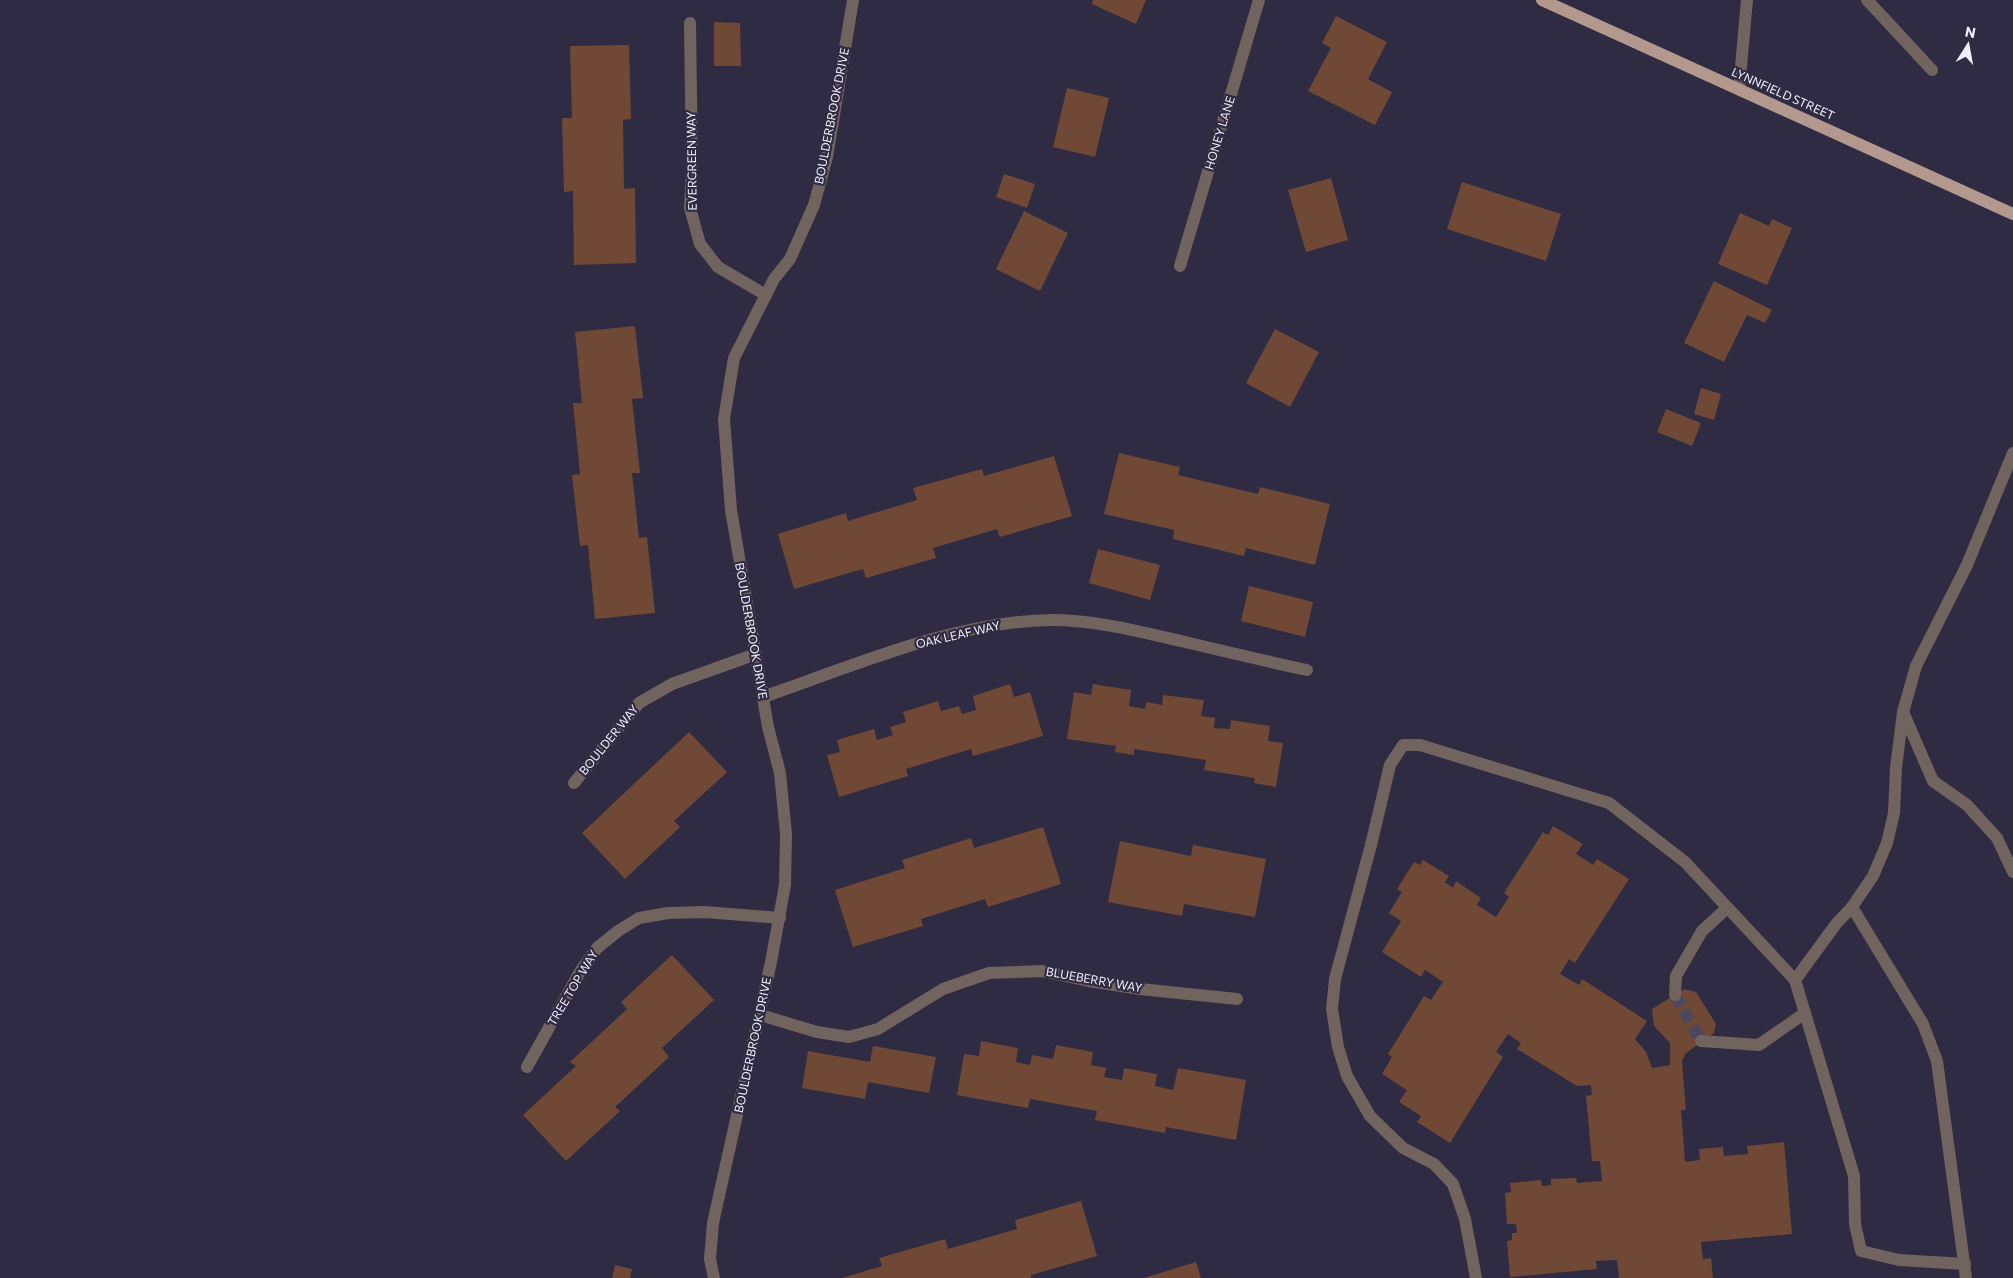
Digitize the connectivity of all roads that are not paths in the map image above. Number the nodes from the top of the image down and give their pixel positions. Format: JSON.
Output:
{"nodes":[{"id":1,"x":853,"y":0,"type":"edge"},
{"id":2,"x":1259,"y":0,"type":"edge"},
{"id":3,"x":1542,"y":0,"type":"edge"},
{"id":4,"x":1746,"y":0,"type":"edge"},
{"id":5,"x":1866,"y":0,"type":"edge"},
{"id":6,"x":690,"y":23,"type":"dead end"},
{"id":7,"x":1932,"y":70,"type":"dead end"},
{"id":8,"x":1739,"y":89,"type":"junction"},
{"id":9,"x":2013,"y":213,"type":"edge"},
{"id":10,"x":1180,"y":266,"type":"dead end"},
{"id":11,"x":766,"y":295,"type":"junction"},
{"id":12,"x":2013,"y":453,"type":"edge"},
{"id":13,"x":756,"y":654,"type":"junction"},
{"id":14,"x":1306,"y":670,"type":"dead end"},
{"id":15,"x":763,"y":697,"type":"junction"},
{"id":16,"x":1903,"y":712,"type":"junction"},
{"id":17,"x":574,"y":783,"type":"dead end"},
{"id":18,"x":2013,"y":872,"type":"edge"},
{"id":19,"x":1852,"y":907,"type":"junction"},
{"id":20,"x":1727,"y":908,"type":"junction"},
{"id":21,"x":780,"y":918,"type":"junction"},
{"id":22,"x":1795,"y":980,"type":"junction"},
{"id":23,"x":1675,"y":995,"type":"tunnel mouth"},
{"id":24,"x":1237,"y":999,"type":"dead end"},
{"id":25,"x":1805,"y":1013,"type":"junction"},
{"id":26,"x":760,"y":1015,"type":"junction"},
{"id":27,"x":1701,"y":1041,"type":"dead end"},
{"id":28,"x":527,"y":1066,"type":"dead end"},
{"id":29,"x":1965,"y":1264,"type":"junction"},
{"id":30,"x":714,"y":1278,"type":"edge"},
{"id":31,"x":1476,"y":1278,"type":"edge"},
{"id":32,"x":1966,"y":1278,"type":"edge"}],
"edges":[{"from":1,"to":11,"type":"street","name":"BOULDERBROOK DRIVE"},
{"from":2,"to":10,"type":"street","name":"HONEY LANE"},
{"from":3,"to":8,"type":"main road","name":"LYNNFIELD STREET"},
{"from":4,"to":8,"type":"street"},
{"from":5,"to":7,"type":"street"},
{"from":6,"to":11,"type":"street","name":"EVERGREEN WAY"},
{"from":8,"to":9,"type":"main road","name":"LYNNFIELD STREET"},
{"from":11,"to":13,"type":"street","name":"BOULDERBROOK DRIVE"},
{"from":12,"to":16,"type":"street"},
{"from":13,"to":15,"type":"street","name":"BOULDERBROOK DRIVE"},
{"from":13,"to":17,"type":"street","name":"BOULDER WAY"},
{"from":14,"to":15,"type":"street","name":"OAK LEAF WAY"},
{"from":15,"to":21,"type":"street","name":"BOULDERBROOK DRIVE"},
{"from":16,"to":18,"type":"street"},
{"from":16,"to":19,"type":"street"},
{"from":19,"to":22,"type":"street"},
{"from":19,"to":29,"type":"street"},
{"from":20,"to":22,"type":"street"},
{"from":20,"to":23,"type":"street"},
{"from":20,"to":31,"type":"street"},
{"from":21,"to":26,"type":"street","name":"BOULDERBROOK DRIVE"},
{"from":21,"to":28,"type":"street","name":"TREE TOP WAY"},
{"from":22,"to":25,"type":"street"},
{"from":24,"to":26,"type":"street","name":"BLUEBERRY WAY"},
{"from":25,"to":27,"type":"street"},
{"from":25,"to":29,"type":"street"},
{"from":26,"to":30,"type":"street","name":"BOULDERBROOK DRIVE"},
{"from":29,"to":32,"type":"street"}]}
